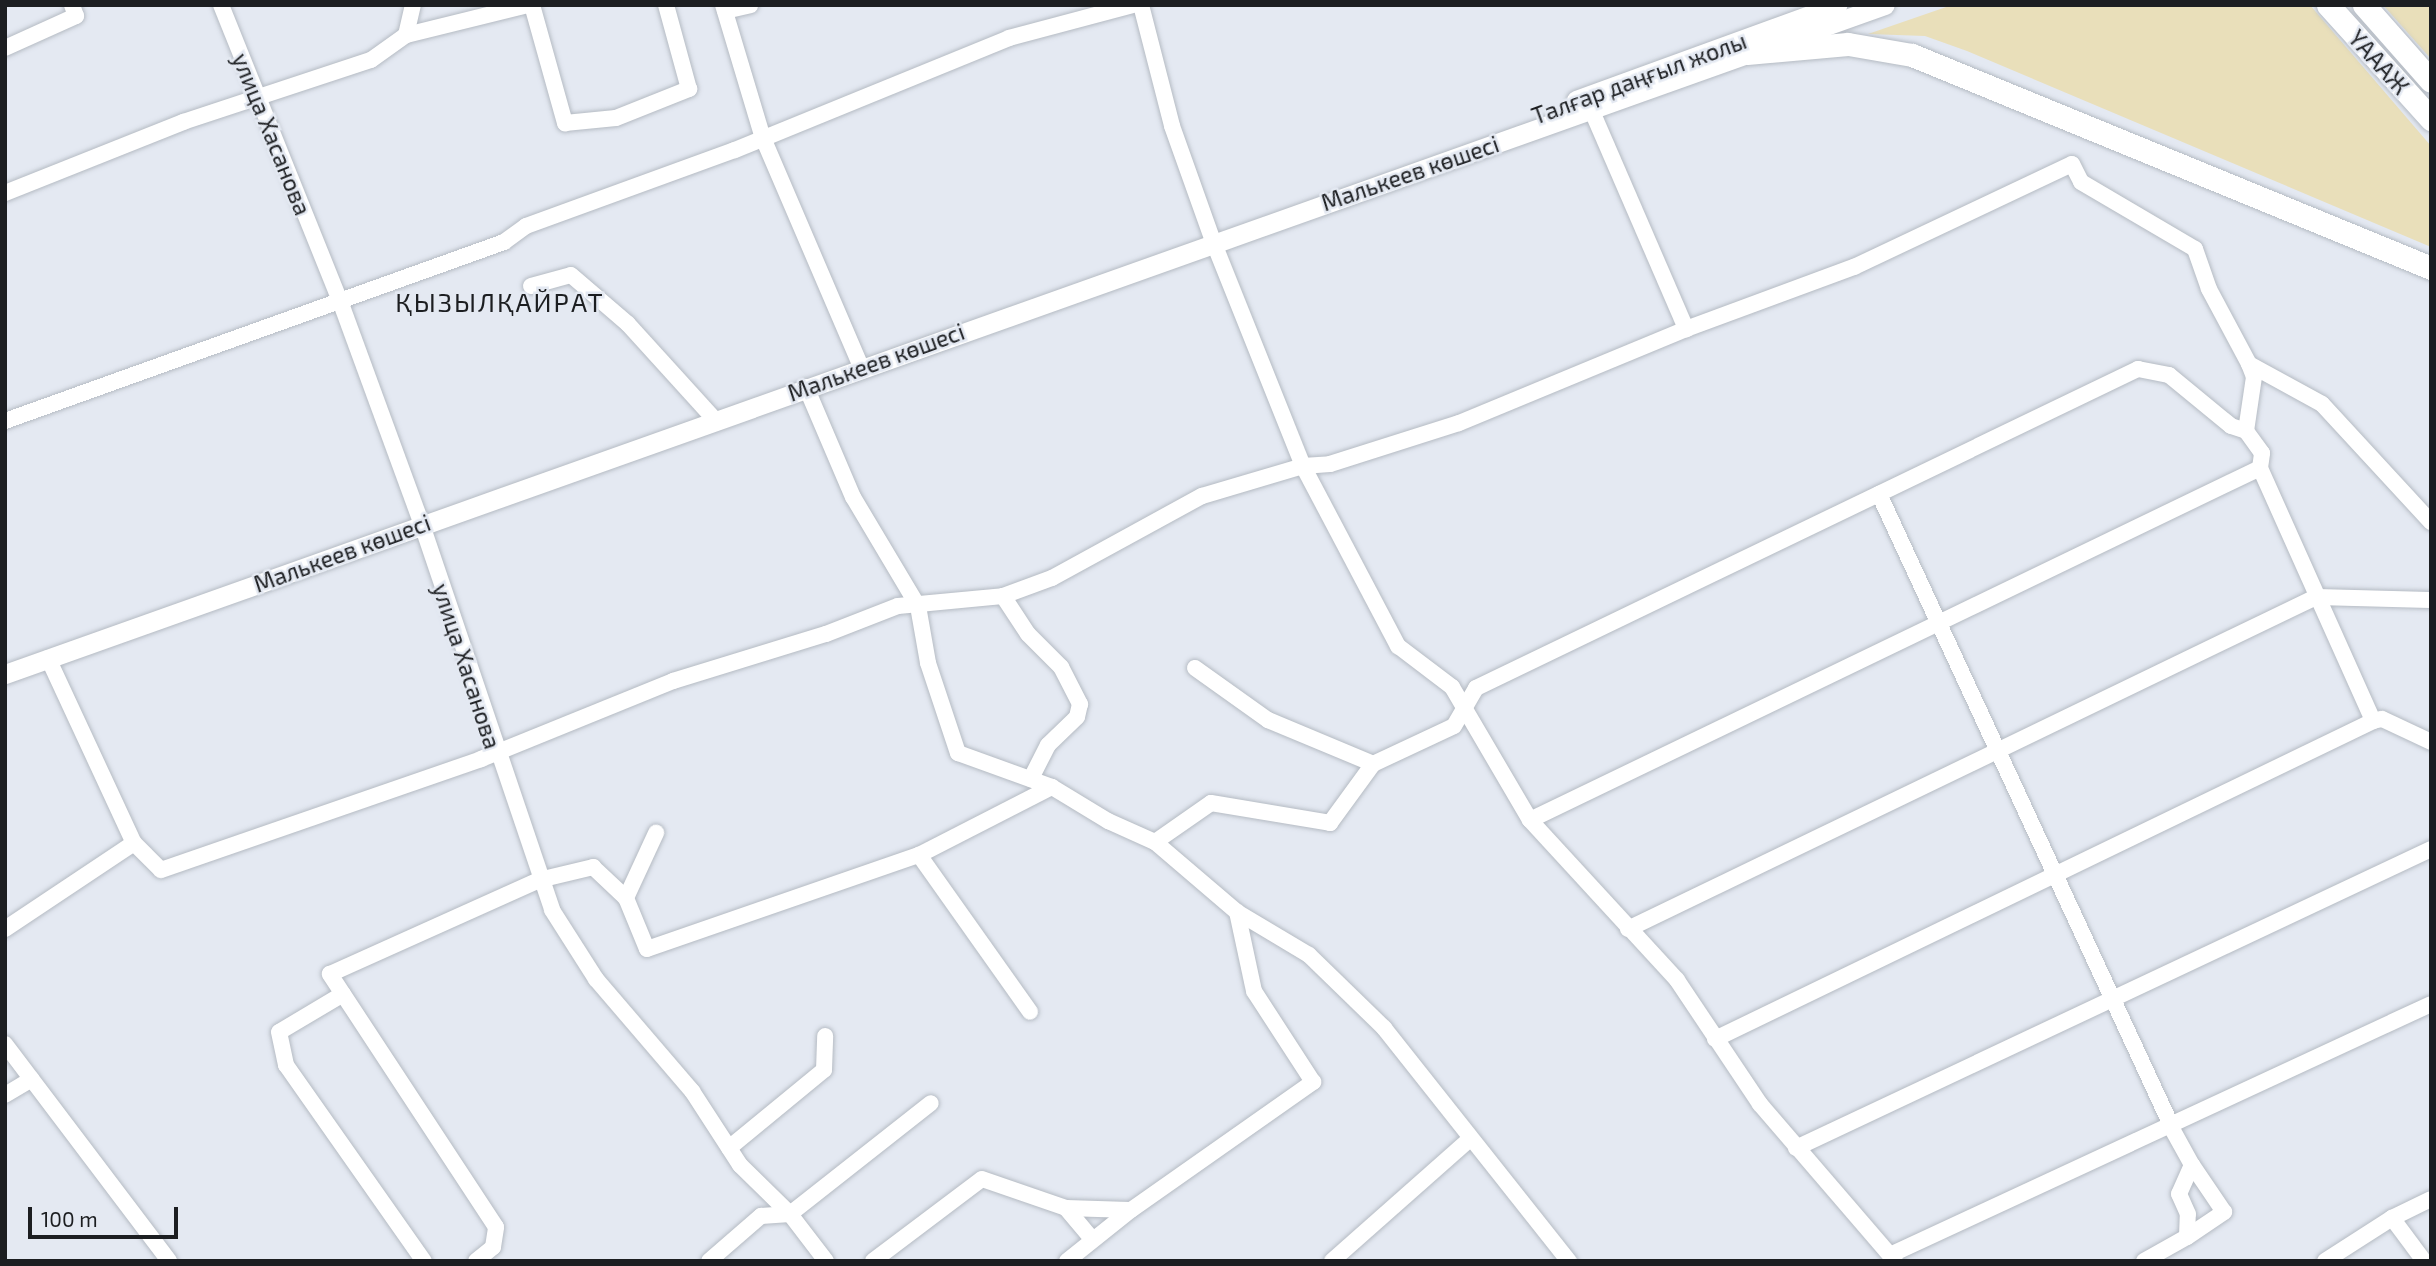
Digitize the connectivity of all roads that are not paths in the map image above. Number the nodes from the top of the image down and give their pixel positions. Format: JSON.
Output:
{"nodes":[{"id":1,"x":72,"y":5,"type":"edge"},
{"id":2,"x":221,"y":5,"type":"edge"},
{"id":3,"x":413,"y":5,"type":"edge"},
{"id":4,"x":530,"y":5,"type":"edge"},
{"id":5,"x":666,"y":5,"type":"edge"},
{"id":6,"x":750,"y":5,"type":"edge"},
{"id":7,"x":1133,"y":5,"type":"edge"},
{"id":8,"x":1141,"y":5,"type":"edge"},
{"id":9,"x":1837,"y":5,"type":"edge"},
{"id":10,"x":1885,"y":5,"type":"edge"},
{"id":11,"x":2328,"y":5,"type":"edge"},
{"id":12,"x":2364,"y":5,"type":"edge"},
{"id":13,"x":724,"y":8,"type":"edge"},
{"id":14,"x":406,"y":35,"type":"junction"},
{"id":15,"x":5,"y":48,"type":"edge"},
{"id":16,"x":1747,"y":53,"type":"junction"},
{"id":17,"x":2431,"y":81,"type":"edge"},
{"id":18,"x":257,"y":99,"type":"junction"},
{"id":19,"x":1591,"y":109,"type":"junction"},
{"id":20,"x":2431,"y":119,"type":"edge"},
{"id":21,"x":763,"y":138,"type":"junction"},
{"id":22,"x":1365,"y":188,"type":"junction"},
{"id":23,"x":5,"y":193,"type":"edge"},
{"id":24,"x":1213,"y":241,"type":"junction"},
{"id":25,"x":2431,"y":268,"type":"edge"},
{"id":26,"x":531,"y":286,"type":"dead end"},
{"id":27,"x":339,"y":298,"type":"junction"},
{"id":28,"x":1686,"y":329,"type":"junction"},
{"id":29,"x":2249,"y":364,"type":"junction"},
{"id":30,"x":861,"y":367,"type":"junction"},
{"id":31,"x":806,"y":387,"type":"junction"},
{"id":32,"x":715,"y":420,"type":"junction"},
{"id":33,"x":5,"y":421,"type":"edge"},
{"id":34,"x":2246,"y":431,"type":"junction"},
{"id":35,"x":1303,"y":466,"type":"junction"},
{"id":36,"x":2260,"y":468,"type":"junction"},
{"id":37,"x":1879,"y":494,"type":"junction"},
{"id":38,"x":2431,"y":523,"type":"edge"},
{"id":39,"x":422,"y":524,"type":"junction"},
{"id":40,"x":1003,"y":596,"type":"junction"},
{"id":41,"x":2316,"y":597,"type":"junction"},
{"id":42,"x":2431,"y":600,"type":"edge"},
{"id":43,"x":918,"y":606,"type":"junction"},
{"id":44,"x":1938,"y":625,"type":"junction"},
{"id":45,"x":48,"y":659,"type":"junction"},
{"id":46,"x":1195,"y":668,"type":"dead end"},
{"id":47,"x":5,"y":674,"type":"edge"},
{"id":48,"x":1452,"y":687,"type":"junction"},
{"id":49,"x":1476,"y":688,"type":"junction"},
{"id":50,"x":1466,"y":708,"type":"junction"},
{"id":51,"x":2373,"y":721,"type":"junction"},
{"id":52,"x":1454,"y":726,"type":"junction"},
{"id":53,"x":1480,"y":731,"type":"junction"},
{"id":54,"x":2431,"y":742,"type":"edge"},
{"id":55,"x":1997,"y":748,"type":"junction"},
{"id":56,"x":495,"y":753,"type":"junction"},
{"id":57,"x":1373,"y":764,"type":"junction"},
{"id":58,"x":1031,"y":779,"type":"junction"},
{"id":59,"x":1052,"y":787,"type":"junction"},
{"id":60,"x":1530,"y":820,"type":"junction"},
{"id":61,"x":656,"y":833,"type":"dead end"},
{"id":62,"x":1155,"y":842,"type":"junction"},
{"id":63,"x":134,"y":843,"type":"junction"},
{"id":64,"x":2431,"y":849,"type":"edge"},
{"id":65,"x":919,"y":855,"type":"junction"},
{"id":66,"x":2054,"y":874,"type":"junction"},
{"id":67,"x":539,"y":880,"type":"junction"},
{"id":68,"x":626,"y":898,"type":"junction"},
{"id":69,"x":1237,"y":912,"type":"junction"},
{"id":70,"x":5,"y":929,"type":"edge"},
{"id":71,"x":1628,"y":929,"type":"junction"},
{"id":72,"x":343,"y":994,"type":"junction"},
{"id":73,"x":2114,"y":996,"type":"junction"},
{"id":74,"x":2431,"y":1004,"type":"edge"},
{"id":75,"x":1030,"y":1012,"type":"dead end"},
{"id":76,"x":825,"y":1036,"type":"dead end"},
{"id":77,"x":1715,"y":1040,"type":"junction"},
{"id":78,"x":5,"y":1044,"type":"edge"},
{"id":79,"x":32,"y":1079,"type":"junction"},
{"id":80,"x":5,"y":1095,"type":"edge"},
{"id":81,"x":931,"y":1102,"type":"dead end"},
{"id":82,"x":2170,"y":1125,"type":"junction"},
{"id":83,"x":1470,"y":1139,"type":"junction"},
{"id":84,"x":729,"y":1148,"type":"junction"},
{"id":85,"x":1796,"y":1148,"type":"junction"},
{"id":86,"x":2192,"y":1165,"type":"junction"},
{"id":87,"x":2431,"y":1199,"type":"edge"},
{"id":88,"x":1066,"y":1208,"type":"junction"},
{"id":89,"x":1131,"y":1210,"type":"junction"},
{"id":90,"x":790,"y":1214,"type":"junction"},
{"id":91,"x":2392,"y":1217,"type":"junction"},
{"id":92,"x":2187,"y":1237,"type":"junction"},
{"id":93,"x":1092,"y":1239,"type":"junction"},
{"id":94,"x":1892,"y":1258,"type":"edge"},
{"id":95,"x":169,"y":1261,"type":"edge"},
{"id":96,"x":424,"y":1261,"type":"edge"},
{"id":97,"x":476,"y":1261,"type":"edge"},
{"id":98,"x":709,"y":1261,"type":"edge"},
{"id":99,"x":826,"y":1261,"type":"edge"},
{"id":100,"x":873,"y":1261,"type":"edge"},
{"id":101,"x":1067,"y":1261,"type":"edge"},
{"id":102,"x":1332,"y":1261,"type":"edge"},
{"id":103,"x":1569,"y":1261,"type":"edge"},
{"id":104,"x":2144,"y":1261,"type":"edge"},
{"id":105,"x":2325,"y":1261,"type":"edge"},
{"id":106,"x":2424,"y":1261,"type":"edge"}],
"edges":[{"from":1,"to":15,"type":"street"},
{"from":2,"to":18,"type":"street","name":"улица Хасанова"},
{"from":3,"to":14,"type":"street"},
{"from":4,"to":5,"type":"street"},
{"from":4,"to":14,"type":"street"},
{"from":6,"to":13,"type":"street"},
{"from":7,"to":21,"type":"street"},
{"from":8,"to":24,"type":"street"},
{"from":9,"to":22,"type":"main road","name":"Талғар даңғыл жолы"},
{"from":10,"to":16,"type":"main road","name":"Талғар даңғыл жолы"},
{"from":11,"to":20,"type":"highway","name":"ҮАААЖ"},
{"from":12,"to":17,"type":"highway","name":"ҮАААЖ"},
{"from":13,"to":21,"type":"street"},
{"from":14,"to":18,"type":"street"},
{"from":16,"to":19,"type":"main road","name":"Малькеев көшесі"},
{"from":16,"to":25,"type":"highway"},
{"from":18,"to":23,"type":"street"},
{"from":18,"to":27,"type":"street","name":"улица Хасанова"},
{"from":19,"to":22,"type":"main road","name":"Малькеев көшесі"},
{"from":19,"to":28,"type":"street"},
{"from":21,"to":27,"type":"street"},
{"from":21,"to":30,"type":"street"},
{"from":22,"to":24,"type":"main road","name":"Малькеев көшесі"},
{"from":24,"to":30,"type":"main road","name":"Малькеев көшесі"},
{"from":24,"to":35,"type":"street"},
{"from":26,"to":32,"type":"street"},
{"from":27,"to":33,"type":"street"},
{"from":27,"to":39,"type":"street","name":"улица Хасанова"},
{"from":28,"to":29,"type":"street"},
{"from":28,"to":35,"type":"street"},
{"from":29,"to":34,"type":"street"},
{"from":29,"to":38,"type":"street"},
{"from":30,"to":31,"type":"main road","name":"Малькеев көшесі"},
{"from":31,"to":32,"type":"main road","name":"Малькеев көшесі"},
{"from":31,"to":43,"type":"street"},
{"from":32,"to":39,"type":"main road","name":"Малькеев көшесі"},
{"from":34,"to":36,"type":"street"},
{"from":34,"to":37,"type":"street"},
{"from":35,"to":40,"type":"street"},
{"from":35,"to":48,"type":"street"},
{"from":36,"to":41,"type":"street"},
{"from":36,"to":44,"type":"street"},
{"from":37,"to":44,"type":"street"},
{"from":37,"to":49,"type":"street"},
{"from":39,"to":45,"type":"main road","name":"Малькеев көшесі"},
{"from":39,"to":56,"type":"street","name":"улица Хасанова"},
{"from":40,"to":43,"type":"street"},
{"from":40,"to":58,"type":"street"},
{"from":41,"to":42,"type":"street"},
{"from":41,"to":51,"type":"street"},
{"from":41,"to":55,"type":"street"},
{"from":43,"to":56,"type":"street"},
{"from":43,"to":58,"type":"street"},
{"from":44,"to":55,"type":"street"},
{"from":44,"to":60,"type":"street"},
{"from":45,"to":47,"type":"main road","name":"Малькеев көшесі"},
{"from":45,"to":63,"type":"street"},
{"from":46,"to":57,"type":"street"},
{"from":48,"to":49,"type":"street"},
{"from":48,"to":50,"type":"street"},
{"from":49,"to":50,"type":"street"},
{"from":50,"to":52,"type":"street"},
{"from":50,"to":53,"type":"street"},
{"from":51,"to":54,"type":"street"},
{"from":51,"to":66,"type":"street"},
{"from":52,"to":53,"type":"street"},
{"from":52,"to":57,"type":"street"},
{"from":53,"to":60,"type":"street"},
{"from":55,"to":66,"type":"street"},
{"from":55,"to":71,"type":"street"},
{"from":56,"to":63,"type":"street"},
{"from":56,"to":67,"type":"street","name":"улица Хасанова"},
{"from":57,"to":62,"type":"street"},
{"from":58,"to":59,"type":"street"},
{"from":59,"to":62,"type":"street"},
{"from":59,"to":65,"type":"street"},
{"from":60,"to":71,"type":"street"},
{"from":61,"to":68,"type":"street"},
{"from":62,"to":69,"type":"street"},
{"from":63,"to":70,"type":"street"},
{"from":64,"to":73,"type":"street"},
{"from":65,"to":68,"type":"street"},
{"from":65,"to":75,"type":"street"},
{"from":66,"to":73,"type":"street"},
{"from":66,"to":77,"type":"street"},
{"from":67,"to":68,"type":"street"},
{"from":67,"to":72,"type":"street"},
{"from":67,"to":84,"type":"street","name":"улица Хасанова"},
{"from":69,"to":83,"type":"street"},
{"from":69,"to":89,"type":"street"},
{"from":71,"to":77,"type":"street"},
{"from":72,"to":96,"type":"street"},
{"from":72,"to":97,"type":"street"},
{"from":73,"to":82,"type":"street"},
{"from":73,"to":85,"type":"street"},
{"from":74,"to":82,"type":"street"},
{"from":76,"to":84,"type":"street"},
{"from":77,"to":85,"type":"street"},
{"from":78,"to":79,"type":"street"},
{"from":79,"to":80,"type":"street"},
{"from":79,"to":95,"type":"street"},
{"from":81,"to":90,"type":"street"},
{"from":82,"to":86,"type":"street"},
{"from":82,"to":94,"type":"street"},
{"from":83,"to":102,"type":"street"},
{"from":83,"to":103,"type":"street"},
{"from":84,"to":90,"type":"street","name":"улица Хасанова"},
{"from":85,"to":94,"type":"street"},
{"from":86,"to":92,"type":"street"},
{"from":86,"to":92,"type":"street"},
{"from":87,"to":91,"type":"street"},
{"from":88,"to":89,"type":"street"},
{"from":88,"to":93,"type":"street"},
{"from":88,"to":100,"type":"street"},
{"from":89,"to":93,"type":"street"},
{"from":90,"to":98,"type":"street"},
{"from":90,"to":99,"type":"street","name":"улица Хасанова"},
{"from":91,"to":105,"type":"street"},
{"from":91,"to":106,"type":"street"},
{"from":92,"to":104,"type":"street"},
{"from":93,"to":101,"type":"street"}]}
